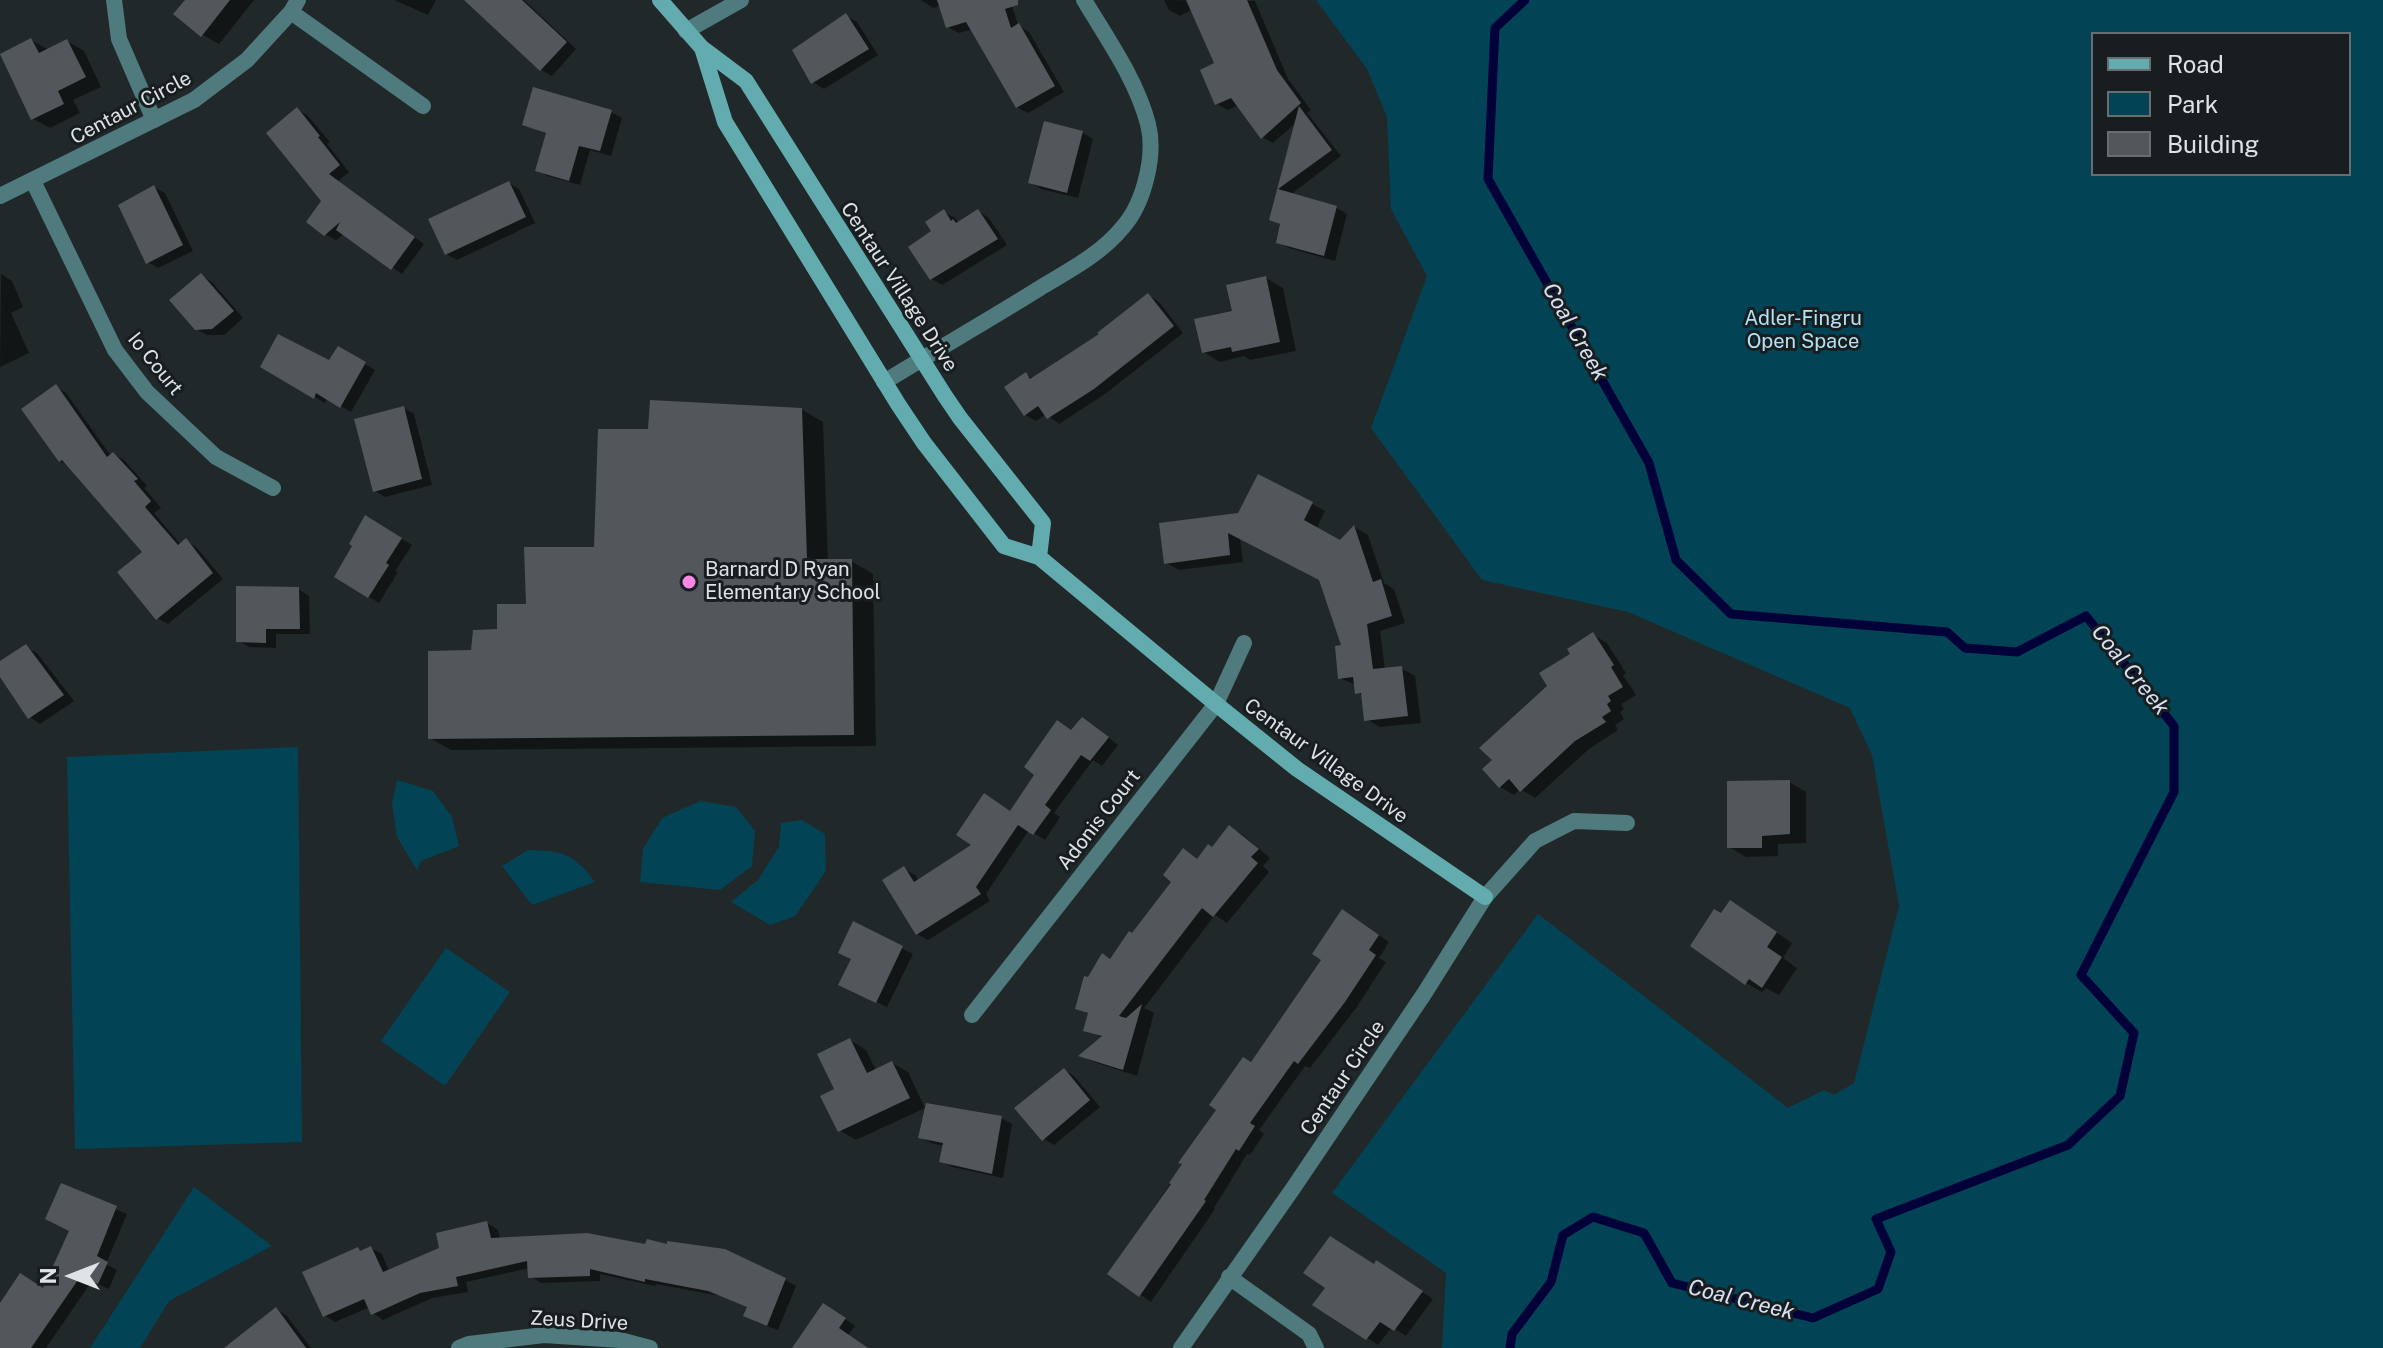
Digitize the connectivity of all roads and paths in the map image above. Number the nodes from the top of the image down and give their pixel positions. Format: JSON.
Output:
{"nodes":[{"id":1,"x":114,"y":0,"type":"edge"},
{"id":2,"x":660,"y":0,"type":"edge"},
{"id":3,"x":741,"y":0,"type":"edge"},
{"id":4,"x":1084,"y":0,"type":"edge"},
{"id":5,"x":295,"y":6,"type":"edge"},
{"id":6,"x":686,"y":31,"type":"junction"},
{"id":7,"x":702,"y":48,"type":"junction"},
{"id":8,"x":423,"y":106,"type":"dead end"},
{"id":9,"x":154,"y":120,"type":"junction"},
{"id":10,"x":33,"y":181,"type":"junction"},
{"id":11,"x":0,"y":196,"type":"edge"},
{"id":12,"x":923,"y":358,"type":"junction"},
{"id":13,"x":884,"y":382,"type":"junction"},
{"id":14,"x":273,"y":488,"type":"dead end"},
{"id":15,"x":1039,"y":557,"type":"junction"},
{"id":16,"x":1244,"y":643,"type":"dead end"},
{"id":17,"x":1216,"y":704,"type":"junction"},
{"id":18,"x":1627,"y":823,"type":"dead end"},
{"id":19,"x":1485,"y":897,"type":"junction"},
{"id":20,"x":972,"y":1015,"type":"dead end"},
{"id":21,"x":1229,"y":1277,"type":"junction"},
{"id":22,"x":459,"y":1348,"type":"edge"},
{"id":23,"x":650,"y":1348,"type":"edge"},
{"id":24,"x":1181,"y":1348,"type":"edge"},
{"id":25,"x":1316,"y":1348,"type":"edge"}],
"edges":[{"from":1,"to":9,"type":"street"},
{"from":2,"to":6,"type":"street","name":"Centaur Village Drive"},
{"from":3,"to":6,"type":"street"},
{"from":4,"to":12,"type":"street"},
{"from":5,"to":8,"type":"street"},
{"from":5,"to":9,"type":"street","name":"Centaur Circle"},
{"from":6,"to":7,"type":"street","name":"Centaur Village Drive"},
{"from":7,"to":12,"type":"street","name":"Centaur Village Drive"},
{"from":7,"to":13,"type":"street","name":"Centaur Village Drive"},
{"from":9,"to":10,"type":"street","name":"Centaur Circle"},
{"from":10,"to":11,"type":"street","name":"Centaur Circle"},
{"from":10,"to":14,"type":"street","name":"Io Court"},
{"from":12,"to":13,"type":"street"},
{"from":12,"to":15,"type":"street","name":"Centaur Village Drive"},
{"from":13,"to":15,"type":"street","name":"Centaur Village Drive"},
{"from":15,"to":17,"type":"street","name":"Centaur Village Drive"},
{"from":16,"to":17,"type":"street","name":"Adonis Court"},
{"from":17,"to":19,"type":"street","name":"Centaur Village Drive"},
{"from":17,"to":20,"type":"street","name":"Adonis Court"},
{"from":18,"to":19,"type":"street","name":"Centaur Circle"},
{"from":19,"to":21,"type":"street","name":"Centaur Circle"},
{"from":21,"to":24,"type":"street","name":"Centaur Circle"},
{"from":21,"to":25,"type":"street"},
{"from":22,"to":23,"type":"street","name":"Zeus Drive"}]}
